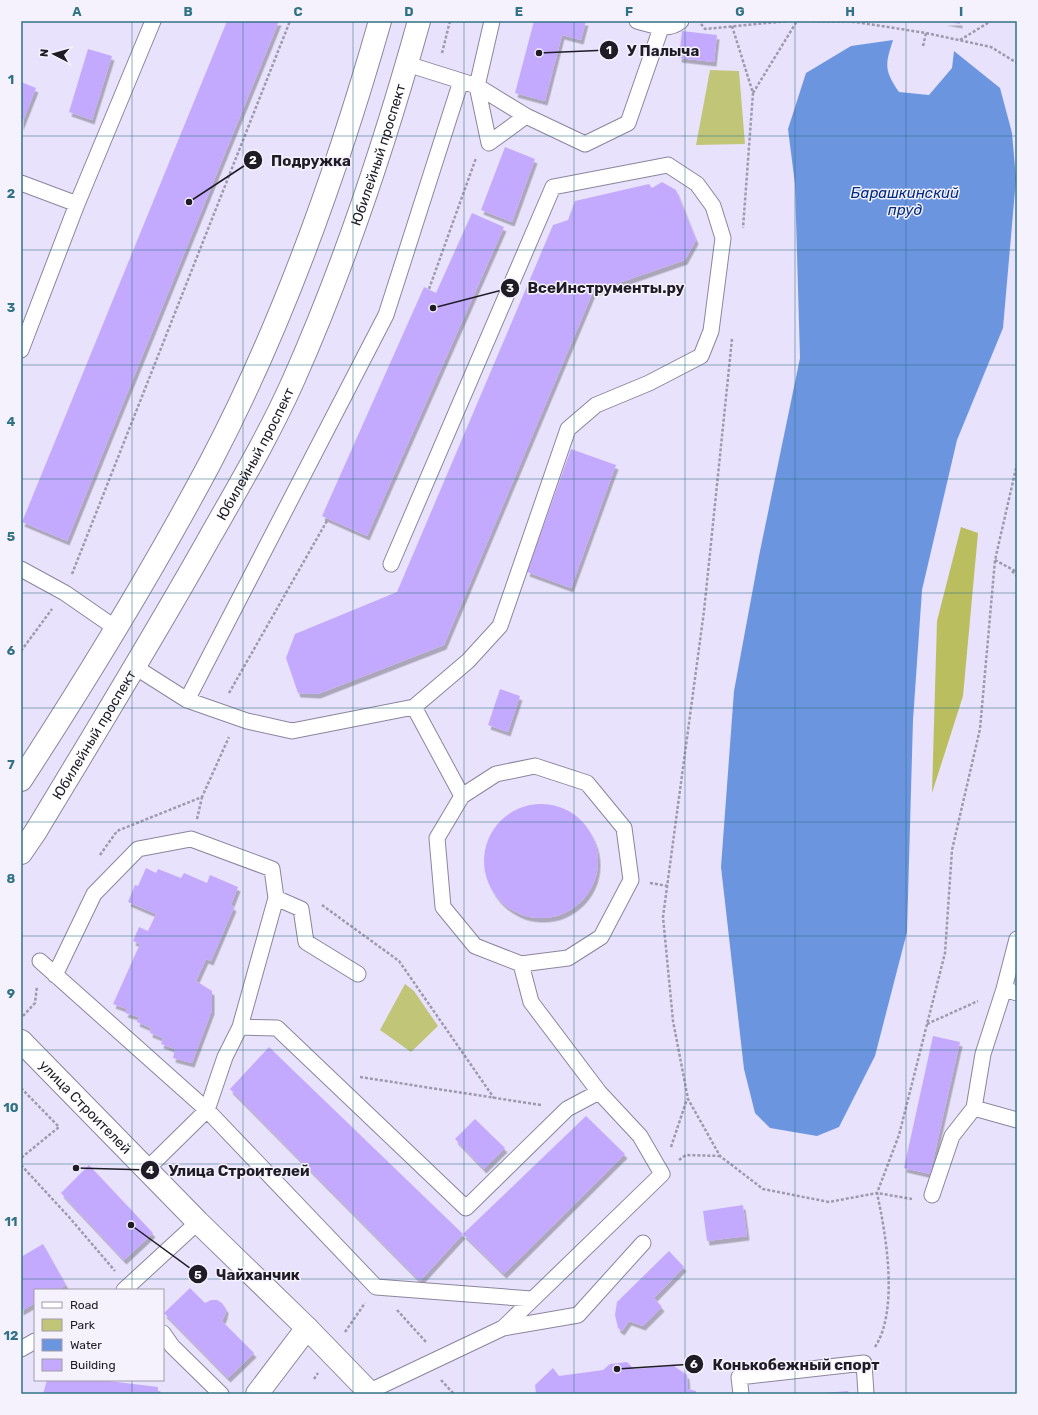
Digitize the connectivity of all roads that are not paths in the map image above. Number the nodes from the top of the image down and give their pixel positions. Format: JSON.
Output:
{"nodes":[{"id":1,"x":153,"y":21,"type":"edge"},
{"id":2,"x":380,"y":21,"type":"edge"},
{"id":3,"x":419,"y":21,"type":"edge"},
{"id":4,"x":492,"y":21,"type":"edge"},
{"id":5,"x":637,"y":21,"type":"edge"},
{"id":6,"x":681,"y":21,"type":"edge"},
{"id":7,"x":661,"y":28,"type":"junction"},
{"id":8,"x":407,"y":64,"type":"junction"},
{"id":9,"x":461,"y":81,"type":"junction"},
{"id":10,"x":477,"y":86,"type":"junction"},
{"id":11,"x":526,"y":116,"type":"junction"},
{"id":12,"x":21,"y":183,"type":"edge"},
{"id":13,"x":78,"y":204,"type":"junction"},
{"id":14,"x":21,"y":350,"type":"edge"},
{"id":15,"x":391,"y":564,"type":"dead end"},
{"id":16,"x":21,"y":569,"type":"edge"},
{"id":17,"x":117,"y":629,"type":"junction"},
{"id":18,"x":135,"y":667,"type":"junction"},
{"id":19,"x":187,"y":700,"type":"junction"},
{"id":20,"x":414,"y":707,"type":"junction"},
{"id":21,"x":21,"y":780,"type":"edge"},
{"id":22,"x":462,"y":796,"type":"junction"},
{"id":23,"x":21,"y":853,"type":"edge"},
{"id":24,"x":276,"y":898,"type":"junction"},
{"id":25,"x":1017,"y":939,"type":"edge"},
{"id":26,"x":40,"y":961,"type":"road end"},
{"id":27,"x":521,"y":964,"type":"junction"},
{"id":28,"x":358,"y":974,"type":"dead end"},
{"id":29,"x":55,"y":975,"type":"junction"},
{"id":30,"x":1011,"y":991,"type":"edge"},
{"id":31,"x":240,"y":1026,"type":"junction"},
{"id":32,"x":21,"y":1041,"type":"edge"},
{"id":33,"x":599,"y":1092,"type":"junction"},
{"id":34,"x":974,"y":1108,"type":"junction"},
{"id":35,"x":207,"y":1110,"type":"junction"},
{"id":36,"x":1017,"y":1120,"type":"edge"},
{"id":37,"x":147,"y":1169,"type":"junction"},
{"id":38,"x":932,"y":1195,"type":"road end"},
{"id":39,"x":198,"y":1222,"type":"junction"},
{"id":40,"x":643,"y":1243,"type":"dead end"},
{"id":41,"x":128,"y":1289,"type":"edge"},
{"id":42,"x":532,"y":1299,"type":"junction"},
{"id":43,"x":307,"y":1328,"type":"junction"},
{"id":44,"x":503,"y":1328,"type":"junction"},
{"id":45,"x":164,"y":1334,"type":"edge"},
{"id":46,"x":34,"y":1342,"type":"edge"},
{"id":47,"x":21,"y":1349,"type":"edge"},
{"id":48,"x":369,"y":1393,"type":"edge"},
{"id":49,"x":221,"y":1394,"type":"edge"},
{"id":50,"x":257,"y":1394,"type":"edge"},
{"id":51,"x":741,"y":1394,"type":"edge"},
{"id":52,"x":866,"y":1394,"type":"edge"}],
"edges":[{"from":1,"to":13,"type":"lane"},
{"from":2,"to":17,"type":"main road"},
{"from":3,"to":8,"type":"main road","name":"Юбилейный проспект"},
{"from":4,"to":10,"type":"lane"},
{"from":5,"to":7,"type":"lane"},
{"from":6,"to":7,"type":"lane"},
{"from":7,"to":11,"type":"lane"},
{"from":8,"to":9,"type":"lane"},
{"from":8,"to":18,"type":"main road","name":"Юбилейный проспект"},
{"from":9,"to":10,"type":"lane"},
{"from":9,"to":19,"type":"lane"},
{"from":10,"to":11,"type":"lane"},
{"from":10,"to":11,"type":"lane"},
{"from":12,"to":13,"type":"lane"},
{"from":13,"to":14,"type":"lane"},
{"from":15,"to":20,"type":"lane"},
{"from":16,"to":17,"type":"lane"},
{"from":17,"to":21,"type":"main road"},
{"from":18,"to":19,"type":"lane"},
{"from":18,"to":23,"type":"main road","name":"Юбилейный проспект"},
{"from":19,"to":20,"type":"lane"},
{"from":20,"to":22,"type":"lane"},
{"from":22,"to":27,"type":"lane"},
{"from":22,"to":27,"type":"lane"},
{"from":24,"to":28,"type":"lane"},
{"from":24,"to":29,"type":"lane"},
{"from":24,"to":31,"type":"lane"},
{"from":25,"to":30,"type":"lane"},
{"from":26,"to":29,"type":"lane"},
{"from":27,"to":33,"type":"lane"},
{"from":29,"to":35,"type":"lane"},
{"from":30,"to":34,"type":"lane"},
{"from":31,"to":33,"type":"lane"},
{"from":31,"to":35,"type":"lane"},
{"from":32,"to":37,"type":"main road","name":"улица Строителей"},
{"from":33,"to":42,"type":"lane"},
{"from":34,"to":36,"type":"lane"},
{"from":34,"to":38,"type":"lane"},
{"from":35,"to":37,"type":"lane"},
{"from":35,"to":42,"type":"lane"},
{"from":37,"to":39,"type":"main road","name":"улица Строителей"},
{"from":39,"to":41,"type":"lane"},
{"from":39,"to":43,"type":"main road","name":"улица Строителей"},
{"from":40,"to":44,"type":"lane"},
{"from":42,"to":44,"type":"lane"},
{"from":43,"to":48,"type":"main road","name":"улица Строителей"},
{"from":43,"to":50,"type":"main road"},
{"from":44,"to":48,"type":"lane"},
{"from":45,"to":49,"type":"lane"},
{"from":46,"to":47,"type":"lane"},
{"from":51,"to":52,"type":"lane"}]}
